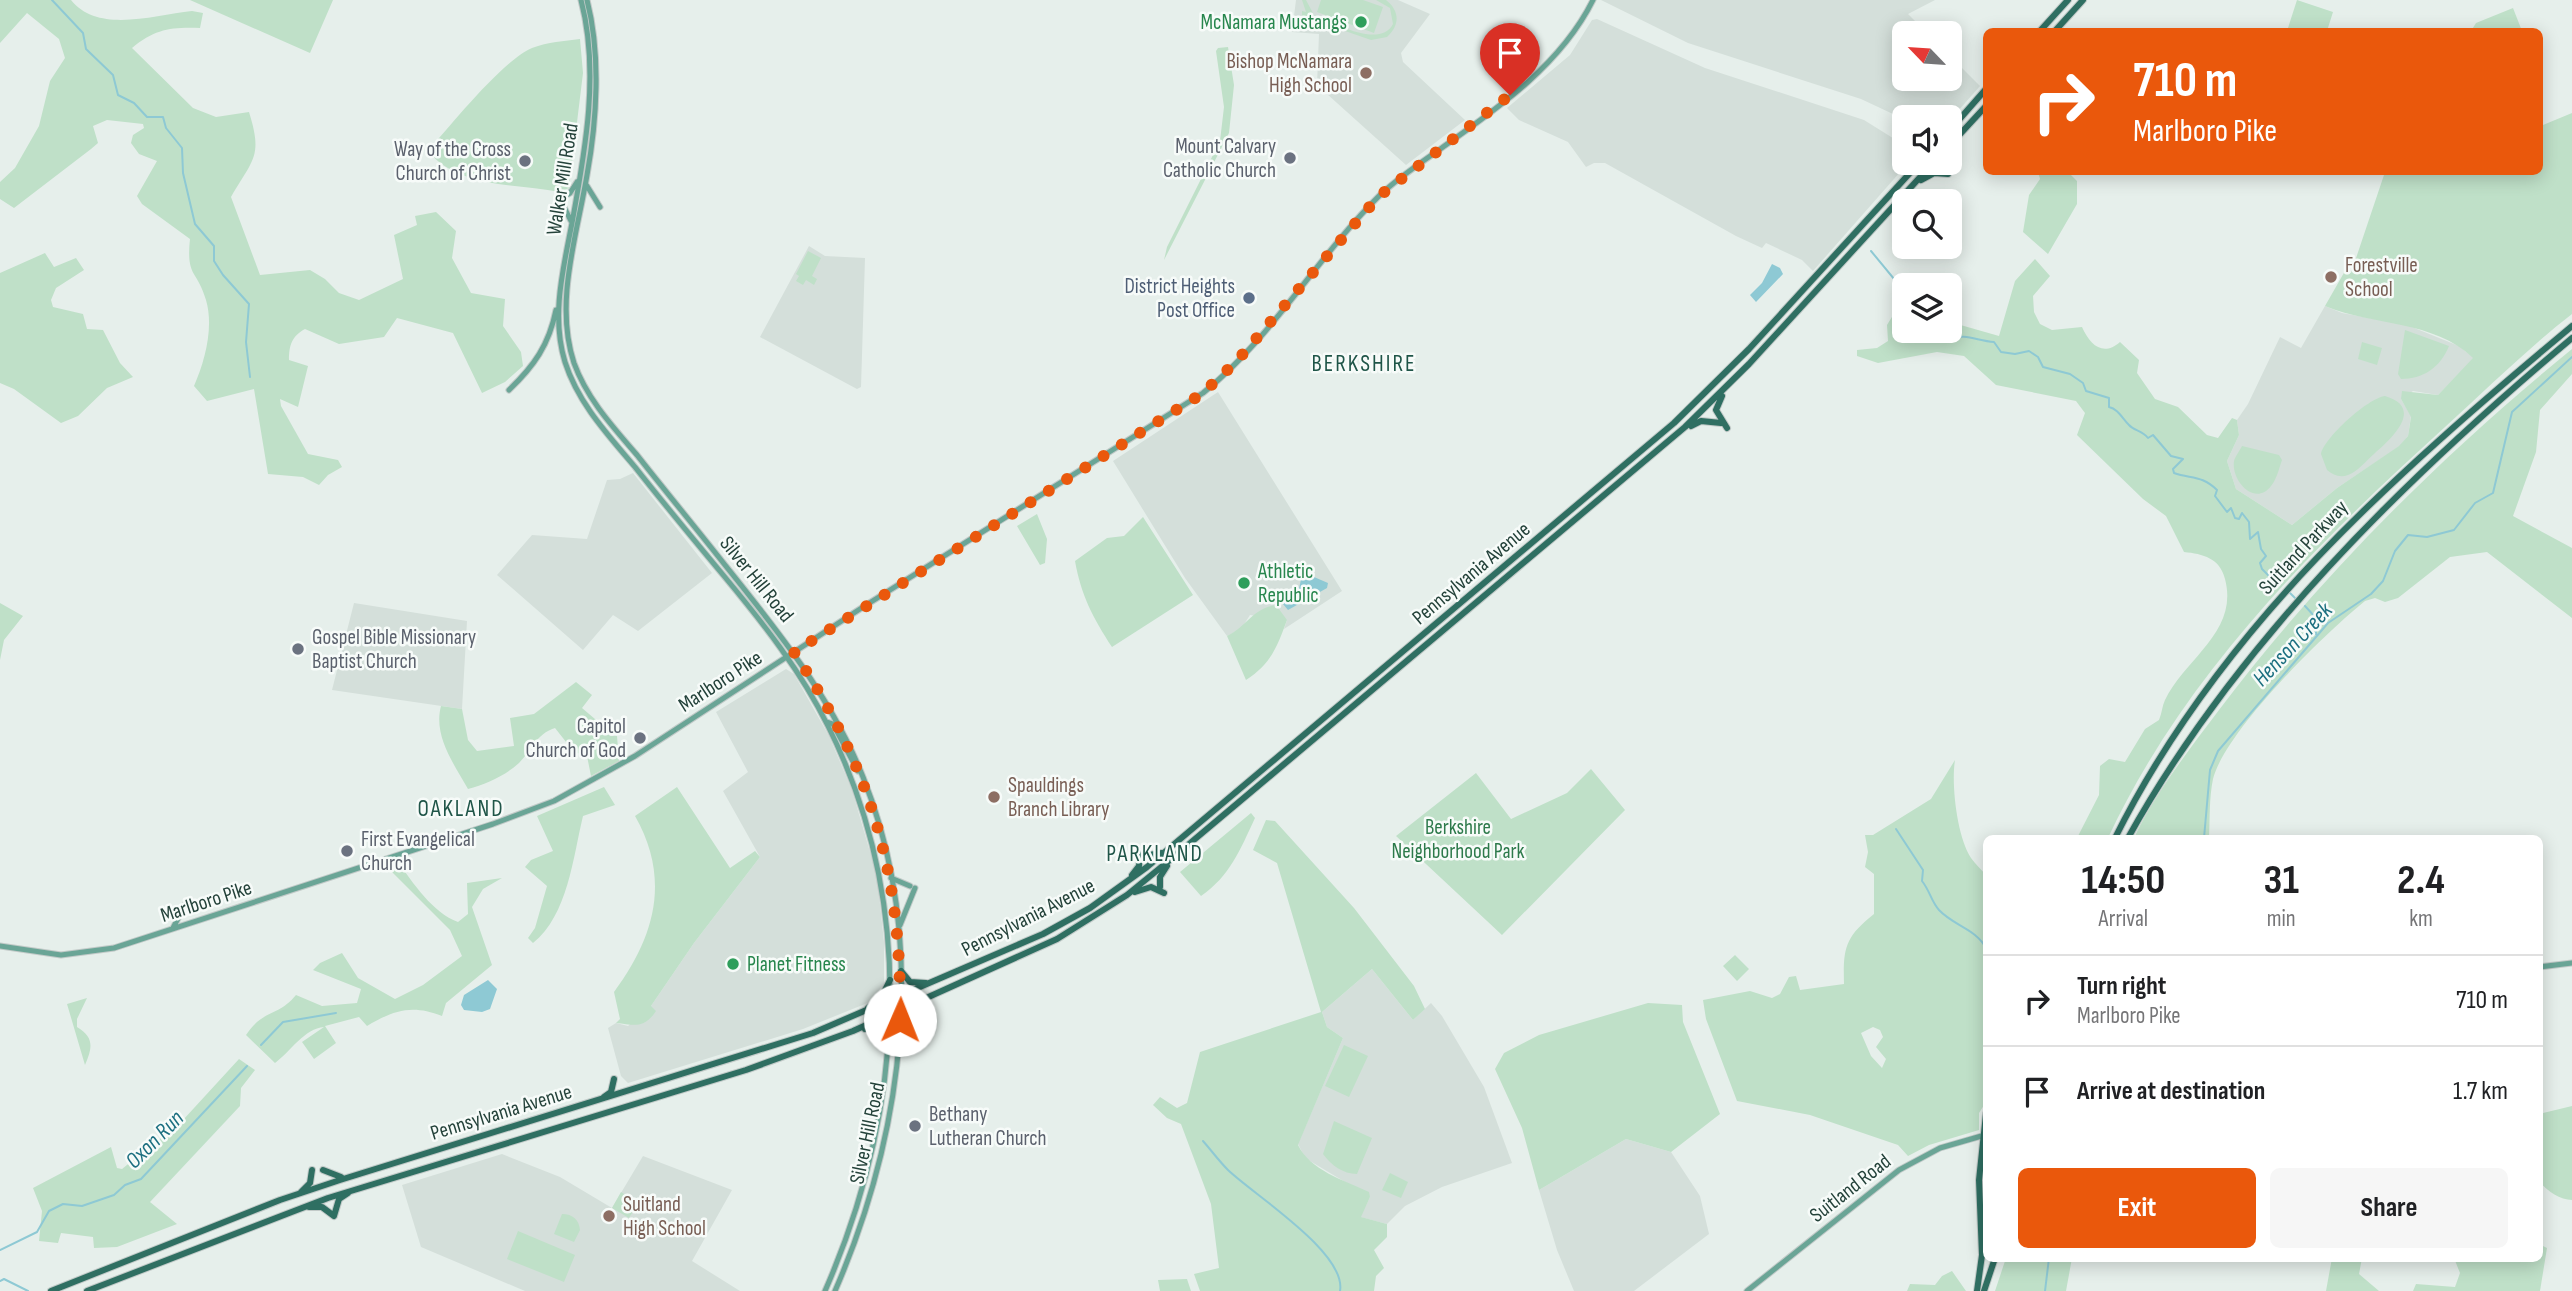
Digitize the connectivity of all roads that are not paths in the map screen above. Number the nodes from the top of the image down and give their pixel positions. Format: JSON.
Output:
{"nodes":[{"id":1,"x":581,"y":0,"type":"edge"},
{"id":2,"x":587,"y":0,"type":"edge"},
{"id":3,"x":1593,"y":0,"type":"edge"},
{"id":4,"x":2068,"y":0,"type":"edge"},
{"id":5,"x":2083,"y":0,"type":"edge"},
{"id":6,"x":2043,"y":28,"type":"edge"},
{"id":7,"x":2058,"y":28,"type":"edge"},
{"id":8,"x":1983,"y":92,"type":"edge"},
{"id":9,"x":1983,"y":109,"type":"edge"},
{"id":10,"x":1962,"y":116,"type":"edge"},
{"id":11,"x":1962,"y":133,"type":"edge"},
{"id":12,"x":1905,"y":175,"type":"edge"},
{"id":13,"x":1908,"y":175,"type":"edge"},
{"id":14,"x":1922,"y":175,"type":"edge"},
{"id":15,"x":1929,"y":175,"type":"edge"},
{"id":16,"x":579,"y":179,"type":"junction"},
{"id":17,"x":586,"y":182,"type":"junction"},
{"id":18,"x":1899,"y":185,"type":"junction"},
{"id":19,"x":1909,"y":189,"type":"edge"},
{"id":20,"x":1910,"y":189,"type":"edge"},
{"id":21,"x":600,"y":207,"type":"dead end"},
{"id":22,"x":1892,"y":207,"type":"edge"},
{"id":23,"x":572,"y":224,"type":"junction"},
{"id":24,"x":560,"y":287,"type":"junction"},
{"id":25,"x":2572,"y":327,"type":"edge"},
{"id":26,"x":2572,"y":338,"type":"edge"},
{"id":27,"x":573,"y":359,"type":"joint"},
{"id":28,"x":565,"y":362,"type":"joint"},
{"id":29,"x":1734,"y":379,"type":"junction"},
{"id":30,"x":509,"y":390,"type":"dead end"},
{"id":31,"x":1674,"y":436,"type":"junction"},
{"id":32,"x":794,"y":652,"type":"junction"},
{"id":33,"x":787,"y":657,"type":"junction"},
{"id":34,"x":826,"y":722,"type":"junction"},
{"id":35,"x":862,"y":776,"type":"junction"},
{"id":36,"x":2117,"y":835,"type":"edge"},
{"id":37,"x":2129,"y":835,"type":"edge"},
{"id":38,"x":1164,"y":853,"type":"junction"},
{"id":39,"x":1177,"y":856,"type":"junction"},
{"id":40,"x":890,"y":878,"type":"junction"},
{"id":41,"x":1125,"y":883,"type":"junction"},
{"id":42,"x":1127,"y":895,"type":"junction"},
{"id":43,"x":186,"y":903,"type":"dead end"},
{"id":44,"x":173,"y":929,"type":"junction"},
{"id":45,"x":898,"y":932,"type":"junction"},
{"id":46,"x":0,"y":946,"type":"edge"},
{"id":47,"x":2572,"y":963,"type":"edge"},
{"id":48,"x":2543,"y":967,"type":"edge"},
{"id":49,"x":901,"y":971,"type":"junction"},
{"id":50,"x":941,"y":979,"type":"junction"},
{"id":51,"x":890,"y":980,"type":"junction"},
{"id":52,"x":933,"y":996,"type":"junction"},
{"id":53,"x":901,"y":998,"type":"junction"},
{"id":54,"x":891,"y":1002,"type":"junction"},
{"id":55,"x":900,"y":1010,"type":"junction"},
{"id":56,"x":891,"y":1015,"type":"junction"},
{"id":57,"x":844,"y":1021,"type":"junction"},
{"id":58,"x":853,"y":1031,"type":"junction"},
{"id":59,"x":890,"y":1042,"type":"junction"},
{"id":60,"x":898,"y":1049,"type":"junction"},
{"id":61,"x":635,"y":1090,"type":"junction"},
{"id":62,"x":598,"y":1101,"type":"junction"},
{"id":63,"x":1983,"y":1136,"type":"edge"},
{"id":64,"x":1983,"y":1152,"type":"edge"},
{"id":65,"x":312,"y":1170,"type":"dead end"},
{"id":66,"x":323,"y":1170,"type":"dead end"},
{"id":67,"x":346,"y":1178,"type":"junction"},
{"id":68,"x":352,"y":1189,"type":"junction"},
{"id":69,"x":298,"y":1195,"type":"junction"},
{"id":70,"x":300,"y":1208,"type":"junction"},
{"id":71,"x":1983,"y":1246,"type":"edge"},
{"id":72,"x":1983,"y":1246,"type":"edge"},
{"id":73,"x":1990,"y":1262,"type":"edge"},
{"id":74,"x":51,"y":1291,"type":"edge"},
{"id":75,"x":87,"y":1291,"type":"edge"},
{"id":76,"x":825,"y":1291,"type":"edge"},
{"id":77,"x":835,"y":1291,"type":"edge"},
{"id":78,"x":1747,"y":1291,"type":"edge"},
{"id":79,"x":1980,"y":1291,"type":"edge"}],
"edges":[{"from":1,"to":16,"type":"main road","name":"Walker Mill Road"},
{"from":2,"to":17,"type":"main road","name":"Walker Mill Road"},
{"from":3,"to":32,"type":"main road","name":"Marlboro Pike"},
{"from":4,"to":6,"type":"highway"},
{"from":5,"to":7,"type":"highway"},
{"from":8,"to":10,"type":"highway"},
{"from":9,"to":11,"type":"highway"},
{"from":12,"to":18,"type":"highway"},
{"from":13,"to":18,"type":"highway","name":"Pennsylvania Avenue"},
{"from":14,"to":19,"type":"highway","name":"Pennsylvania Avenue"},
{"from":15,"to":20,"type":"highway"},
{"from":16,"to":23,"type":"main road","name":"Walker Mill Road"},
{"from":16,"to":23,"type":"main road"},
{"from":17,"to":21,"type":"main road"},
{"from":17,"to":27,"type":"main road","name":"Walker Mill Road"},
{"from":18,"to":38,"type":"highway","name":"Pennsylvania Avenue"},
{"from":22,"to":29,"type":"highway","name":"Pennsylvania Avenue"},
{"from":23,"to":24,"type":"main road","name":"Walker Mill Road"},
{"from":24,"to":28,"type":"main road","name":"Walker Mill Road"},
{"from":24,"to":30,"type":"main road"},
{"from":25,"to":36,"type":"highway","name":"Suitland Parkway"},
{"from":26,"to":37,"type":"highway","name":"Suitland Parkway"},
{"from":27,"to":32,"type":"main road","name":"Silver Hill Road"},
{"from":28,"to":33,"type":"main road","name":"Silver Hill Road"},
{"from":29,"to":31,"type":"highway","name":"Pennsylvania Avenue"},
{"from":29,"to":31,"type":"highway"},
{"from":31,"to":39,"type":"highway","name":"Pennsylvania Avenue"},
{"from":32,"to":33,"type":"main road","name":"Marlboro Pike"},
{"from":32,"to":35,"type":"main road","name":"Silver Hill Road"},
{"from":33,"to":34,"type":"main road","name":"Silver Hill Road"},
{"from":33,"to":44,"type":"main road","name":"Marlboro Pike"},
{"from":34,"to":35,"type":"main road"},
{"from":34,"to":51,"type":"main road","name":"Silver Hill Road"},
{"from":35,"to":40,"type":"main road","name":"Silver Hill Road"},
{"from":38,"to":41,"type":"highway","name":"Pennsylvania Avenue"},
{"from":38,"to":41,"type":"highway"},
{"from":39,"to":42,"type":"highway","name":"Pennsylvania Avenue"},
{"from":39,"to":42,"type":"highway"},
{"from":40,"to":45,"type":"main road","name":"Silver Hill Road"},
{"from":40,"to":45,"type":"main road"},
{"from":41,"to":50,"type":"highway","name":"Pennsylvania Avenue"},
{"from":42,"to":52,"type":"highway","name":"Pennsylvania Avenue"},
{"from":43,"to":44,"type":"main road"},
{"from":44,"to":46,"type":"main road","name":"Marlboro Pike"},
{"from":45,"to":49,"type":"main road","name":"Silver Hill Road"},
{"from":47,"to":48,"type":"main road"},
{"from":49,"to":50,"type":"highway"},
{"from":49,"to":53,"type":"main road","name":"Silver Hill Road"},
{"from":50,"to":53,"type":"highway","name":"Pennsylvania Avenue"},
{"from":51,"to":54,"type":"main road","name":"Silver Hill Road"},
{"from":51,"to":57,"type":"highway"},
{"from":52,"to":55,"type":"highway","name":"Pennsylvania Avenue"},
{"from":52,"to":60,"type":"highway"},
{"from":53,"to":54,"type":"highway","name":"Pennsylvania Avenue"},
{"from":53,"to":55,"type":"main road","name":"Silver Hill Road"},
{"from":54,"to":56,"type":"main road","name":"Silver Hill Road"},
{"from":54,"to":57,"type":"highway","name":"Pennsylvania Avenue"},
{"from":55,"to":56,"type":"highway","name":"Pennsylvania Avenue"},
{"from":55,"to":60,"type":"main road","name":"Silver Hill Road"},
{"from":56,"to":58,"type":"highway","name":"Pennsylvania Avenue"},
{"from":56,"to":59,"type":"main road","name":"Silver Hill Road"},
{"from":57,"to":61,"type":"highway","name":"Pennsylvania Avenue"},
{"from":58,"to":59,"type":"highway"},
{"from":58,"to":68,"type":"highway","name":"Pennsylvania Avenue"},
{"from":59,"to":76,"type":"main road","name":"Silver Hill Road"},
{"from":60,"to":77,"type":"main road","name":"Silver Hill Road"},
{"from":61,"to":62,"type":"highway","name":"Pennsylvania Avenue"},
{"from":61,"to":62,"type":"highway"},
{"from":62,"to":67,"type":"highway","name":"Pennsylvania Avenue"},
{"from":63,"to":78,"type":"main road","name":"Suitland Road"},
{"from":64,"to":71,"type":"highway"},
{"from":65,"to":69,"type":"highway"},
{"from":66,"to":67,"type":"highway"},
{"from":67,"to":69,"type":"highway","name":"Pennsylvania Avenue"},
{"from":68,"to":70,"type":"highway","name":"Pennsylvania Avenue"},
{"from":68,"to":70,"type":"highway"},
{"from":69,"to":74,"type":"highway","name":"Pennsylvania Avenue"},
{"from":70,"to":75,"type":"highway","name":"Pennsylvania Avenue"},
{"from":72,"to":79,"type":"highway"},
{"from":73,"to":79,"type":"highway"}]}
